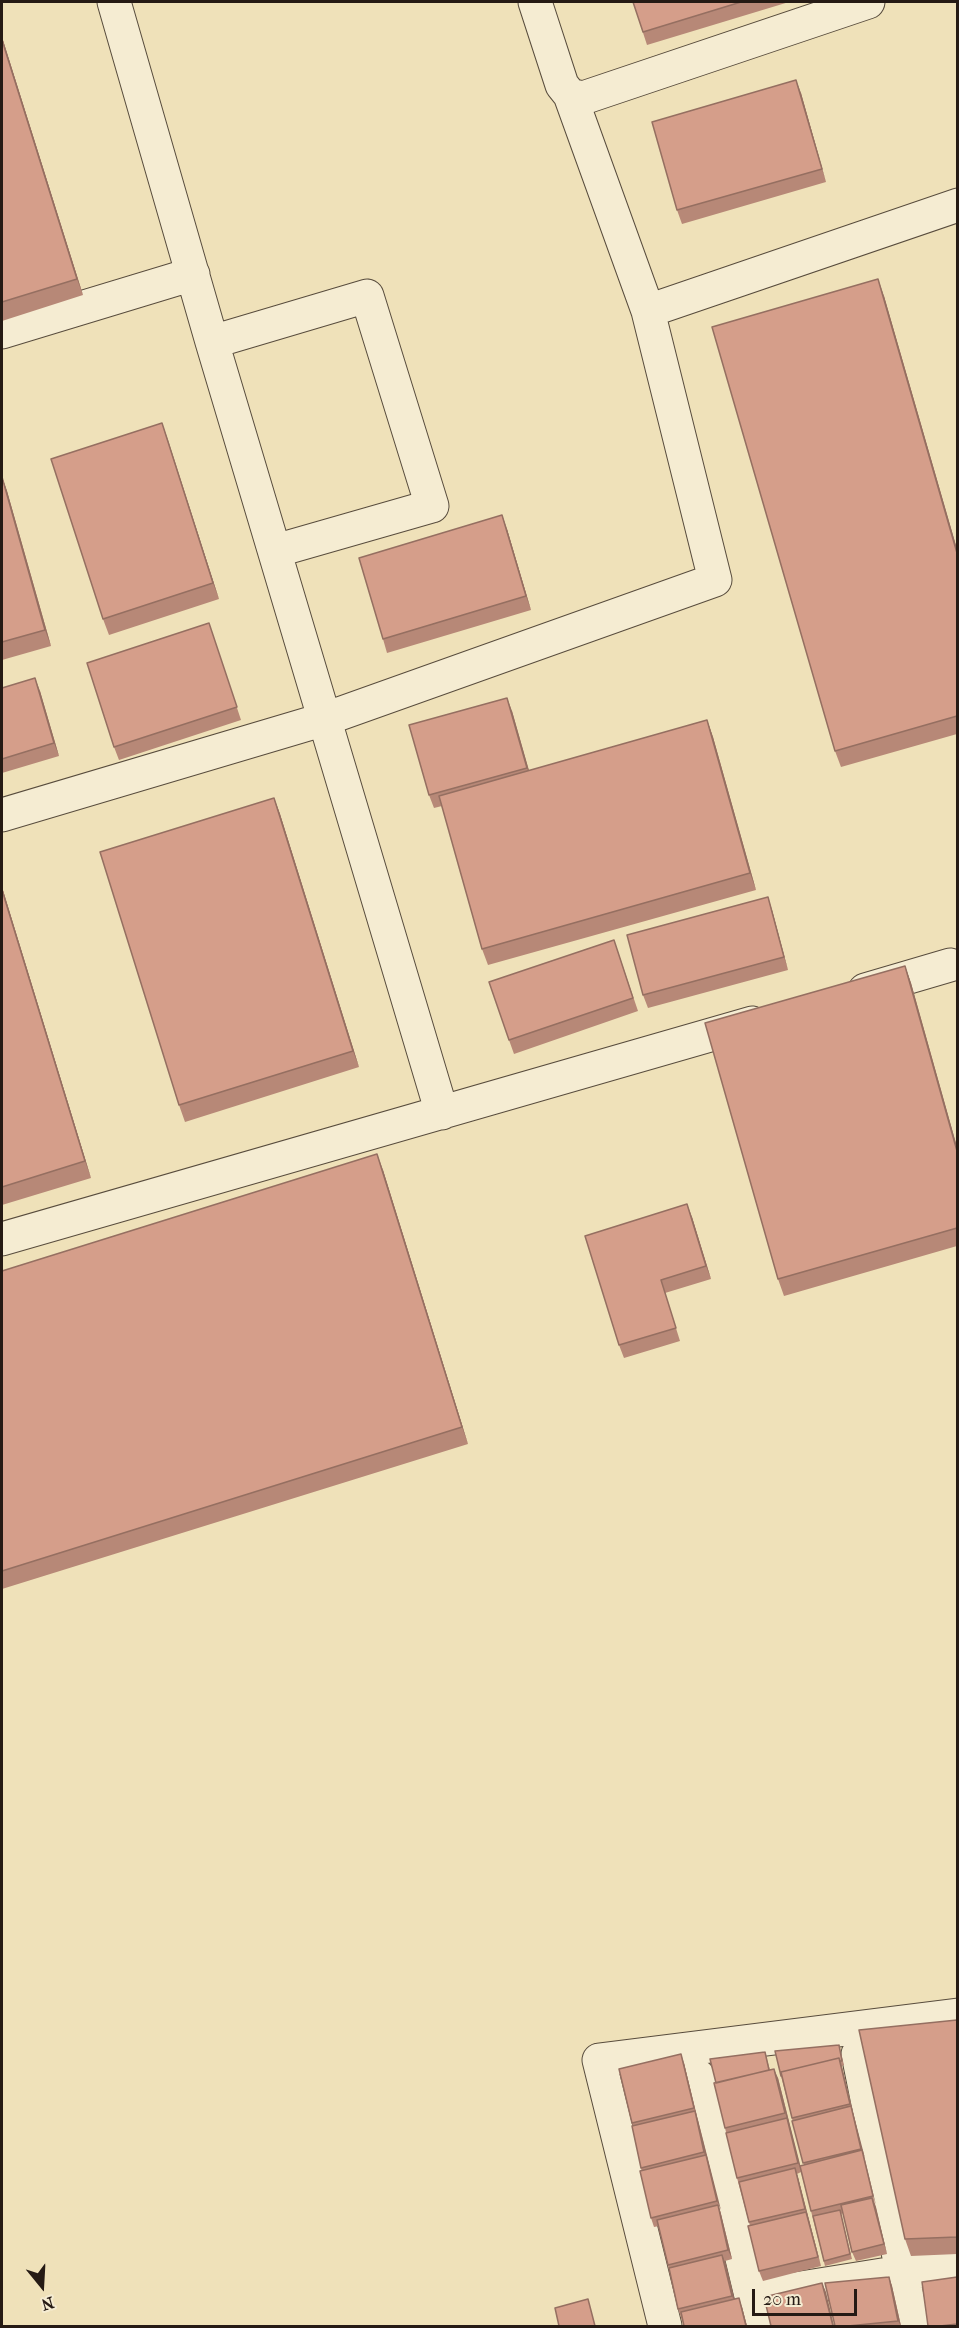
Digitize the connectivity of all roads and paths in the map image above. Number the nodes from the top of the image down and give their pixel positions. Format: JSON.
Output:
{"nodes":[{"id":1,"x":114,"y":2,"type":"edge"},
{"id":2,"x":535,"y":2,"type":"edge"},
{"id":3,"x":868,"y":2,"type":"edge"},
{"id":4,"x":570,"y":95,"type":"junction"},
{"id":5,"x":957,"y":205,"type":"edge"},
{"id":6,"x":193,"y":274,"type":"junction"},
{"id":7,"x":648,"y":311,"type":"junction"},
{"id":8,"x":2,"y":332,"type":"edge"},
{"id":9,"x":212,"y":342,"type":"junction"},
{"id":10,"x":275,"y":552,"type":"junction"},
{"id":11,"x":325,"y":719,"type":"junction"},
{"id":12,"x":2,"y":815,"type":"edge"},
{"id":13,"x":950,"y":965,"type":"dead end"},
{"id":14,"x":837,"y":998,"type":"edge"},
{"id":15,"x":781,"y":1014,"type":"edge"},
{"id":16,"x":442,"y":1113,"type":"junction"},
{"id":17,"x":2,"y":1239,"type":"edge"},
{"id":18,"x":957,"y":2015,"type":"edge"},
{"id":19,"x":858,"y":2054,"type":"dead end"},
{"id":20,"x":698,"y":2076,"type":"dead end"},
{"id":21,"x":957,"y":2268,"type":"edge"},
{"id":22,"x":902,"y":2272,"type":"junction"},
{"id":23,"x":754,"y":2311,"type":"edge"},
{"id":24,"x":665,"y":2326,"type":"edge"},
{"id":25,"x":913,"y":2326,"type":"edge"}],
"edges":[{"from":1,"to":6,"type":"street"},
{"from":2,"to":4,"type":"street"},
{"from":3,"to":4,"type":"street"},
{"from":4,"to":7,"type":"street"},
{"from":5,"to":7,"type":"street"},
{"from":6,"to":8,"type":"street"},
{"from":6,"to":9,"type":"street"},
{"from":7,"to":11,"type":"street"},
{"from":9,"to":10,"type":"street"},
{"from":9,"to":10,"type":"street"},
{"from":10,"to":11,"type":"street"},
{"from":11,"to":12,"type":"street"},
{"from":11,"to":16,"type":"street"},
{"from":13,"to":14,"type":"street"},
{"from":15,"to":16,"type":"street"},
{"from":16,"to":17,"type":"street"},
{"from":18,"to":24,"type":"street"},
{"from":19,"to":22,"type":"street"},
{"from":20,"to":23,"type":"street"},
{"from":21,"to":22,"type":"street"},
{"from":22,"to":23,"type":"street"},
{"from":22,"to":25,"type":"street"}]}
